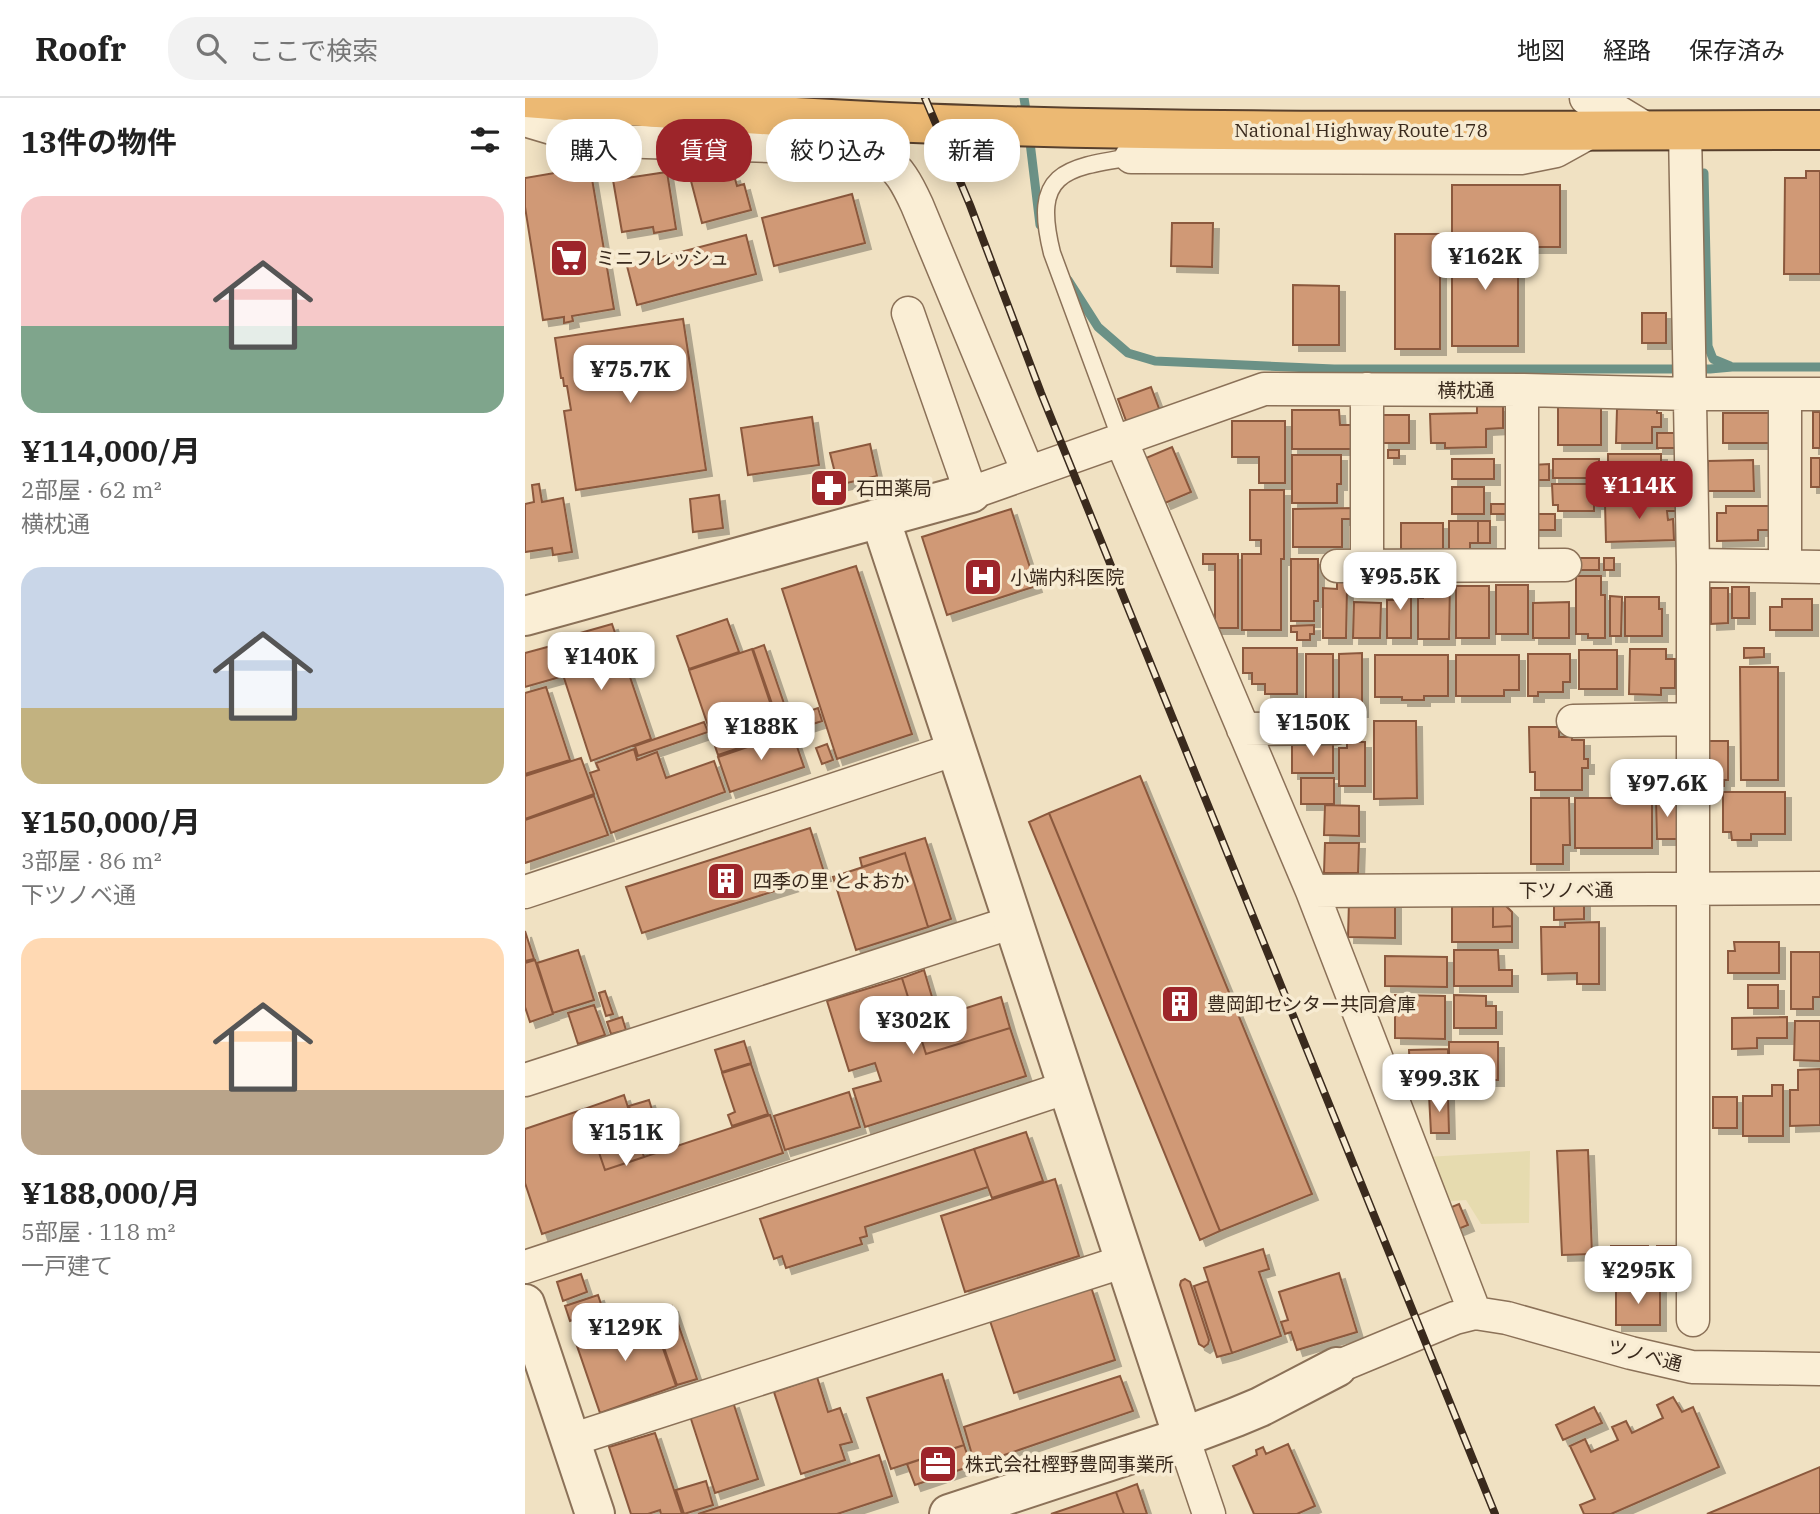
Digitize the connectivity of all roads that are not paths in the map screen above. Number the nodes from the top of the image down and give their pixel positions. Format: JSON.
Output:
{"nodes":[{"id":1,"x":525,"y":98,"type":"edge"},
{"id":2,"x":1590,"y":114,"type":"edge"},
{"id":3,"x":525,"y":120,"type":"edge"},
{"id":4,"x":1667,"y":130,"type":"junction"},
{"id":5,"x":1820,"y":130,"type":"edge"},
{"id":6,"x":1131,"y":157,"type":"joint"},
{"id":7,"x":908,"y":313,"type":"dead end"},
{"id":8,"x":1367,"y":390,"type":"junction"},
{"id":9,"x":1522,"y":390,"type":"junction"},
{"id":10,"x":1691,"y":394,"type":"junction"},
{"id":11,"x":1784,"y":394,"type":"junction"},
{"id":12,"x":1820,"y":394,"type":"edge"},
{"id":13,"x":1121,"y":440,"type":"junction"},
{"id":14,"x":1028,"y":472,"type":"junction"},
{"id":15,"x":971,"y":492,"type":"junction"},
{"id":16,"x":880,"y":518,"type":"junction"},
{"id":17,"x":1522,"y":565,"type":"junction"},
{"id":18,"x":1565,"y":565,"type":"dead end"},
{"id":19,"x":1692,"y":565,"type":"junction"},
{"id":20,"x":1784,"y":566,"type":"junction"},
{"id":21,"x":1820,"y":566,"type":"edge"},
{"id":22,"x":525,"y":616,"type":"edge"},
{"id":23,"x":1693,"y":719,"type":"junction"},
{"id":24,"x":1573,"y":720,"type":"dead end"},
{"id":25,"x":1336,"y":728,"type":"dead end"},
{"id":26,"x":1243,"y":729,"type":"junction"},
{"id":27,"x":956,"y":749,"type":"junction"},
{"id":28,"x":1820,"y":888,"type":"edge"},
{"id":29,"x":1693,"y":889,"type":"junction"},
{"id":30,"x":1312,"y":891,"type":"junction"},
{"id":31,"x":525,"y":892,"type":"edge"},
{"id":32,"x":1013,"y":922,"type":"junction"},
{"id":33,"x":525,"y":1080,"type":"edge"},
{"id":34,"x":1068,"y":1087,"type":"junction"},
{"id":35,"x":1125,"y":1261,"type":"junction"},
{"id":36,"x":525,"y":1267,"type":"edge"},
{"id":37,"x":525,"y":1304,"type":"edge"},
{"id":38,"x":1475,"y":1313,"type":"junction"},
{"id":39,"x":1693,"y":1320,"type":"dead end"},
{"id":40,"x":1337,"y":1367,"type":"joint"},
{"id":41,"x":1820,"y":1369,"type":"edge"},
{"id":42,"x":1183,"y":1437,"type":"junction"},
{"id":43,"x":571,"y":1440,"type":"junction"},
{"id":44,"x":595,"y":1514,"type":"edge"},
{"id":45,"x":949,"y":1514,"type":"edge"},
{"id":46,"x":1209,"y":1514,"type":"edge"}],
"edges":[{"from":1,"to":2,"type":"highway","name":"National Highway Route 178"},
{"from":2,"to":4,"type":"highway","name":"National Highway Route 178"},
{"from":2,"to":6,"type":"street"},
{"from":3,"to":14,"type":"street"},
{"from":4,"to":5,"type":"highway","name":"National Highway Route 178"},
{"from":4,"to":10,"type":"street"},
{"from":6,"to":13,"type":"lane"},
{"from":7,"to":15,"type":"street"},
{"from":8,"to":9,"type":"street","name":"横枕通"},
{"from":8,"to":13,"type":"street","name":"横枕通"},
{"from":8,"to":17,"type":"street"},
{"from":9,"to":10,"type":"street","name":"横枕通"},
{"from":9,"to":17,"type":"street"},
{"from":10,"to":11,"type":"street","name":"横枕通"},
{"from":10,"to":19,"type":"street"},
{"from":11,"to":12,"type":"street","name":"横枕通"},
{"from":11,"to":20,"type":"street"},
{"from":13,"to":14,"type":"street","name":"横枕通"},
{"from":13,"to":26,"type":"street"},
{"from":14,"to":15,"type":"street","name":"横枕通"},
{"from":15,"to":16,"type":"street"},
{"from":16,"to":22,"type":"street"},
{"from":16,"to":27,"type":"street"},
{"from":17,"to":18,"type":"street"},
{"from":19,"to":20,"type":"street"},
{"from":19,"to":23,"type":"street"},
{"from":20,"to":21,"type":"street"},
{"from":23,"to":24,"type":"street"},
{"from":23,"to":29,"type":"street"},
{"from":25,"to":26,"type":"street"},
{"from":26,"to":30,"type":"street"},
{"from":27,"to":31,"type":"street"},
{"from":27,"to":32,"type":"street"},
{"from":28,"to":29,"type":"street","name":"下ツノベ通"},
{"from":29,"to":30,"type":"street","name":"下ツノベ通"},
{"from":29,"to":39,"type":"street"},
{"from":30,"to":38,"type":"street"},
{"from":32,"to":33,"type":"street"},
{"from":32,"to":34,"type":"street"},
{"from":34,"to":35,"type":"street"},
{"from":34,"to":36,"type":"street"},
{"from":35,"to":42,"type":"street"},
{"from":35,"to":43,"type":"street"},
{"from":37,"to":43,"type":"street"},
{"from":38,"to":40,"type":"street"},
{"from":38,"to":41,"type":"street","name":"ツノベ通"},
{"from":40,"to":42,"type":"street"},
{"from":42,"to":45,"type":"street"},
{"from":42,"to":46,"type":"street"},
{"from":43,"to":44,"type":"street"}]}
